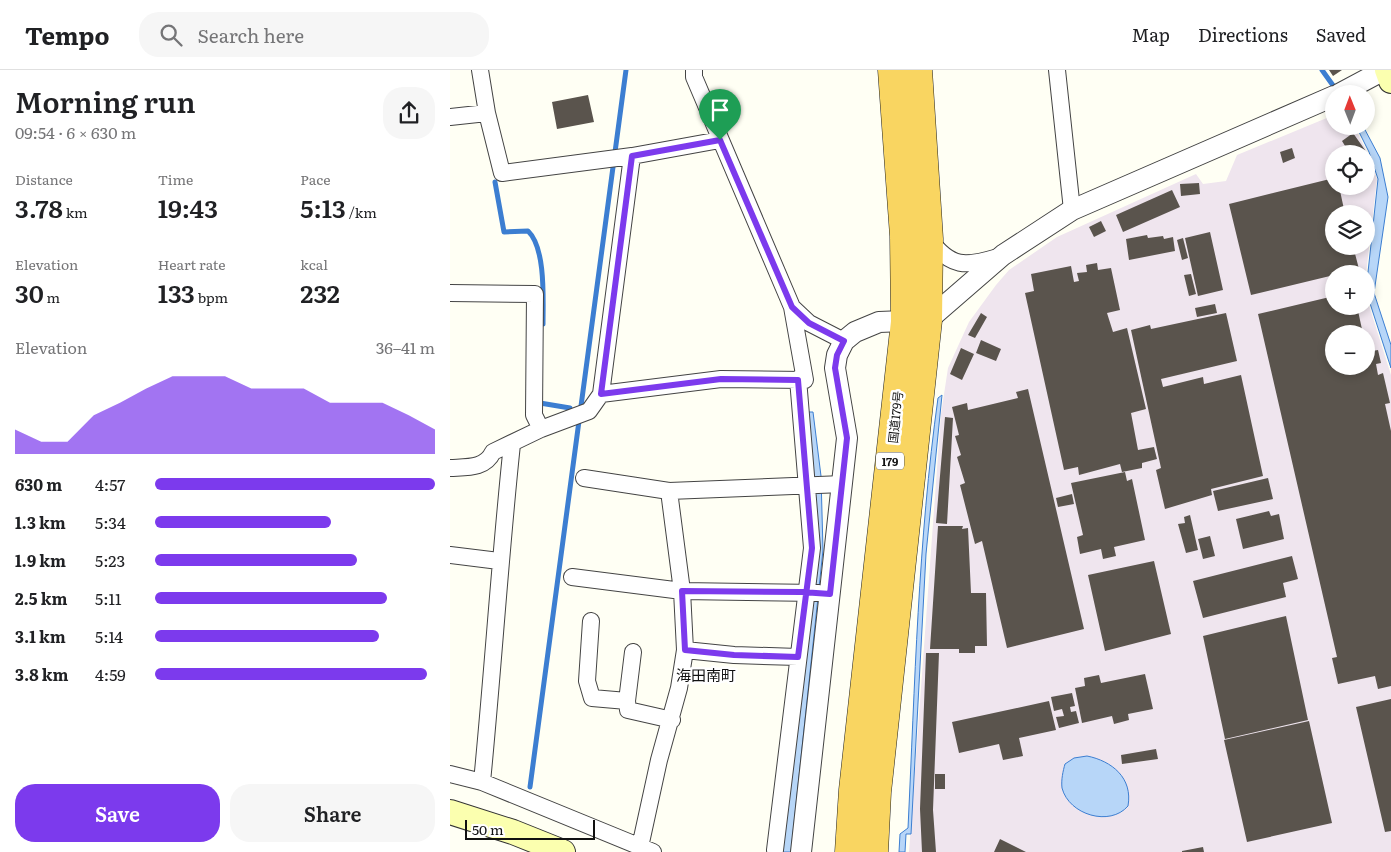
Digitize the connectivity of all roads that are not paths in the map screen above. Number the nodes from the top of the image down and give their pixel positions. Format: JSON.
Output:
{"nodes":[{"id":1,"x":480,"y":70,"type":"edge"},
{"id":2,"x":694,"y":70,"type":"edge"},
{"id":3,"x":892,"y":70,"type":"edge"},
{"id":4,"x":918,"y":70,"type":"edge"},
{"id":5,"x":1057,"y":70,"type":"edge"},
{"id":6,"x":1385,"y":70,"type":"edge"},
{"id":7,"x":1391,"y":81,"type":"edge"},
{"id":8,"x":1356,"y":85,"type":"edge"},
{"id":9,"x":1325,"y":100,"type":"edge"},
{"id":10,"x":487,"y":113,"type":"junction"},
{"id":11,"x":450,"y":117,"type":"edge"},
{"id":12,"x":720,"y":140,"type":"junction"},
{"id":13,"x":632,"y":156,"type":"junction"},
{"id":14,"x":1072,"y":210,"type":"junction"},
{"id":15,"x":929,"y":239,"type":"junction"},
{"id":16,"x":1002,"y":255,"type":"junction"},
{"id":17,"x":450,"y":293,"type":"edge"},
{"id":18,"x":792,"y":307,"type":"junction"},
{"id":19,"x":917,"y":321,"type":"junction"},
{"id":20,"x":844,"y":341,"type":"junction"},
{"id":21,"x":798,"y":380,"type":"junction"},
{"id":22,"x":601,"y":394,"type":"junction"},
{"id":23,"x":541,"y":429,"type":"junction"},
{"id":24,"x":512,"y":444,"type":"junction"},
{"id":25,"x":450,"y":468,"type":"edge"},
{"id":26,"x":584,"y":478,"type":"dead end"},
{"id":27,"x":843,"y":484,"type":"junction"},
{"id":28,"x":806,"y":486,"type":"junction"},
{"id":29,"x":669,"y":491,"type":"junction"},
{"id":30,"x":450,"y":555,"type":"edge"},
{"id":31,"x":499,"y":560,"type":"junction"},
{"id":32,"x":572,"y":577,"type":"dead end"},
{"id":33,"x":682,"y":591,"type":"junction"},
{"id":34,"x":808,"y":592,"type":"junction"},
{"id":35,"x":830,"y":594,"type":"junction"},
{"id":36,"x":591,"y":622,"type":"dead end"},
{"id":37,"x":685,"y":650,"type":"junction"},
{"id":38,"x":633,"y":652,"type":"dead end"},
{"id":39,"x":798,"y":657,"type":"junction"},
{"id":40,"x":627,"y":701,"type":"junction"},
{"id":41,"x":672,"y":720,"type":"junction"},
{"id":42,"x":450,"y":774,"type":"edge"},
{"id":43,"x":482,"y":782,"type":"junction"},
{"id":44,"x":450,"y":812,"type":"edge"},
{"id":45,"x":647,"y":850,"type":"edge"},
{"id":46,"x":775,"y":850,"type":"dead end"},
{"id":47,"x":563,"y":852,"type":"edge"},
{"id":48,"x":801,"y":852,"type":"edge"},
{"id":49,"x":849,"y":852,"type":"edge"},
{"id":50,"x":874,"y":852,"type":"edge"}],
"edges":[{"from":1,"to":10,"type":"street"},
{"from":2,"to":12,"type":"street"},
{"from":3,"to":19,"type":"highway","name":"国道179号","number":"179"},
{"from":4,"to":15,"type":"highway","name":"国道179号","number":"179"},
{"from":5,"to":14,"type":"street"},
{"from":6,"to":7,"type":"main road"},
{"from":6,"to":8,"type":"street"},
{"from":9,"to":14,"type":"street"},
{"from":10,"to":11,"type":"street"},
{"from":10,"to":13,"type":"street"},
{"from":12,"to":13,"type":"street"},
{"from":12,"to":18,"type":"street"},
{"from":13,"to":22,"type":"street"},
{"from":14,"to":16,"type":"street"},
{"from":15,"to":16,"type":"street"},
{"from":15,"to":19,"type":"highway","name":"国道179号","number":"179"},
{"from":16,"to":19,"type":"street"},
{"from":17,"to":23,"type":"street"},
{"from":18,"to":20,"type":"street"},
{"from":18,"to":21,"type":"street"},
{"from":19,"to":20,"type":"street"},
{"from":19,"to":49,"type":"highway","name":"国道179号","number":"179"},
{"from":19,"to":50,"type":"highway","name":"国道179号","number":"179"},
{"from":20,"to":27,"type":"street"},
{"from":21,"to":22,"type":"street"},
{"from":21,"to":28,"type":"street"},
{"from":22,"to":23,"type":"street"},
{"from":23,"to":24,"type":"street"},
{"from":24,"to":25,"type":"street"},
{"from":24,"to":31,"type":"street"},
{"from":26,"to":29,"type":"street"},
{"from":27,"to":28,"type":"street"},
{"from":27,"to":35,"type":"street"},
{"from":28,"to":29,"type":"street"},
{"from":28,"to":34,"type":"street"},
{"from":29,"to":33,"type":"street"},
{"from":30,"to":31,"type":"street"},
{"from":31,"to":43,"type":"street"},
{"from":32,"to":33,"type":"street"},
{"from":33,"to":34,"type":"street"},
{"from":33,"to":37,"type":"street"},
{"from":34,"to":35,"type":"street"},
{"from":34,"to":39,"type":"street"},
{"from":35,"to":48,"type":"street"},
{"from":36,"to":40,"type":"street"},
{"from":37,"to":39,"type":"street"},
{"from":37,"to":41,"type":"street"},
{"from":38,"to":40,"type":"street"},
{"from":39,"to":46,"type":"street"},
{"from":40,"to":41,"type":"street"},
{"from":41,"to":45,"type":"street"},
{"from":42,"to":43,"type":"street"},
{"from":43,"to":45,"type":"street"},
{"from":44,"to":47,"type":"main road"}]}
